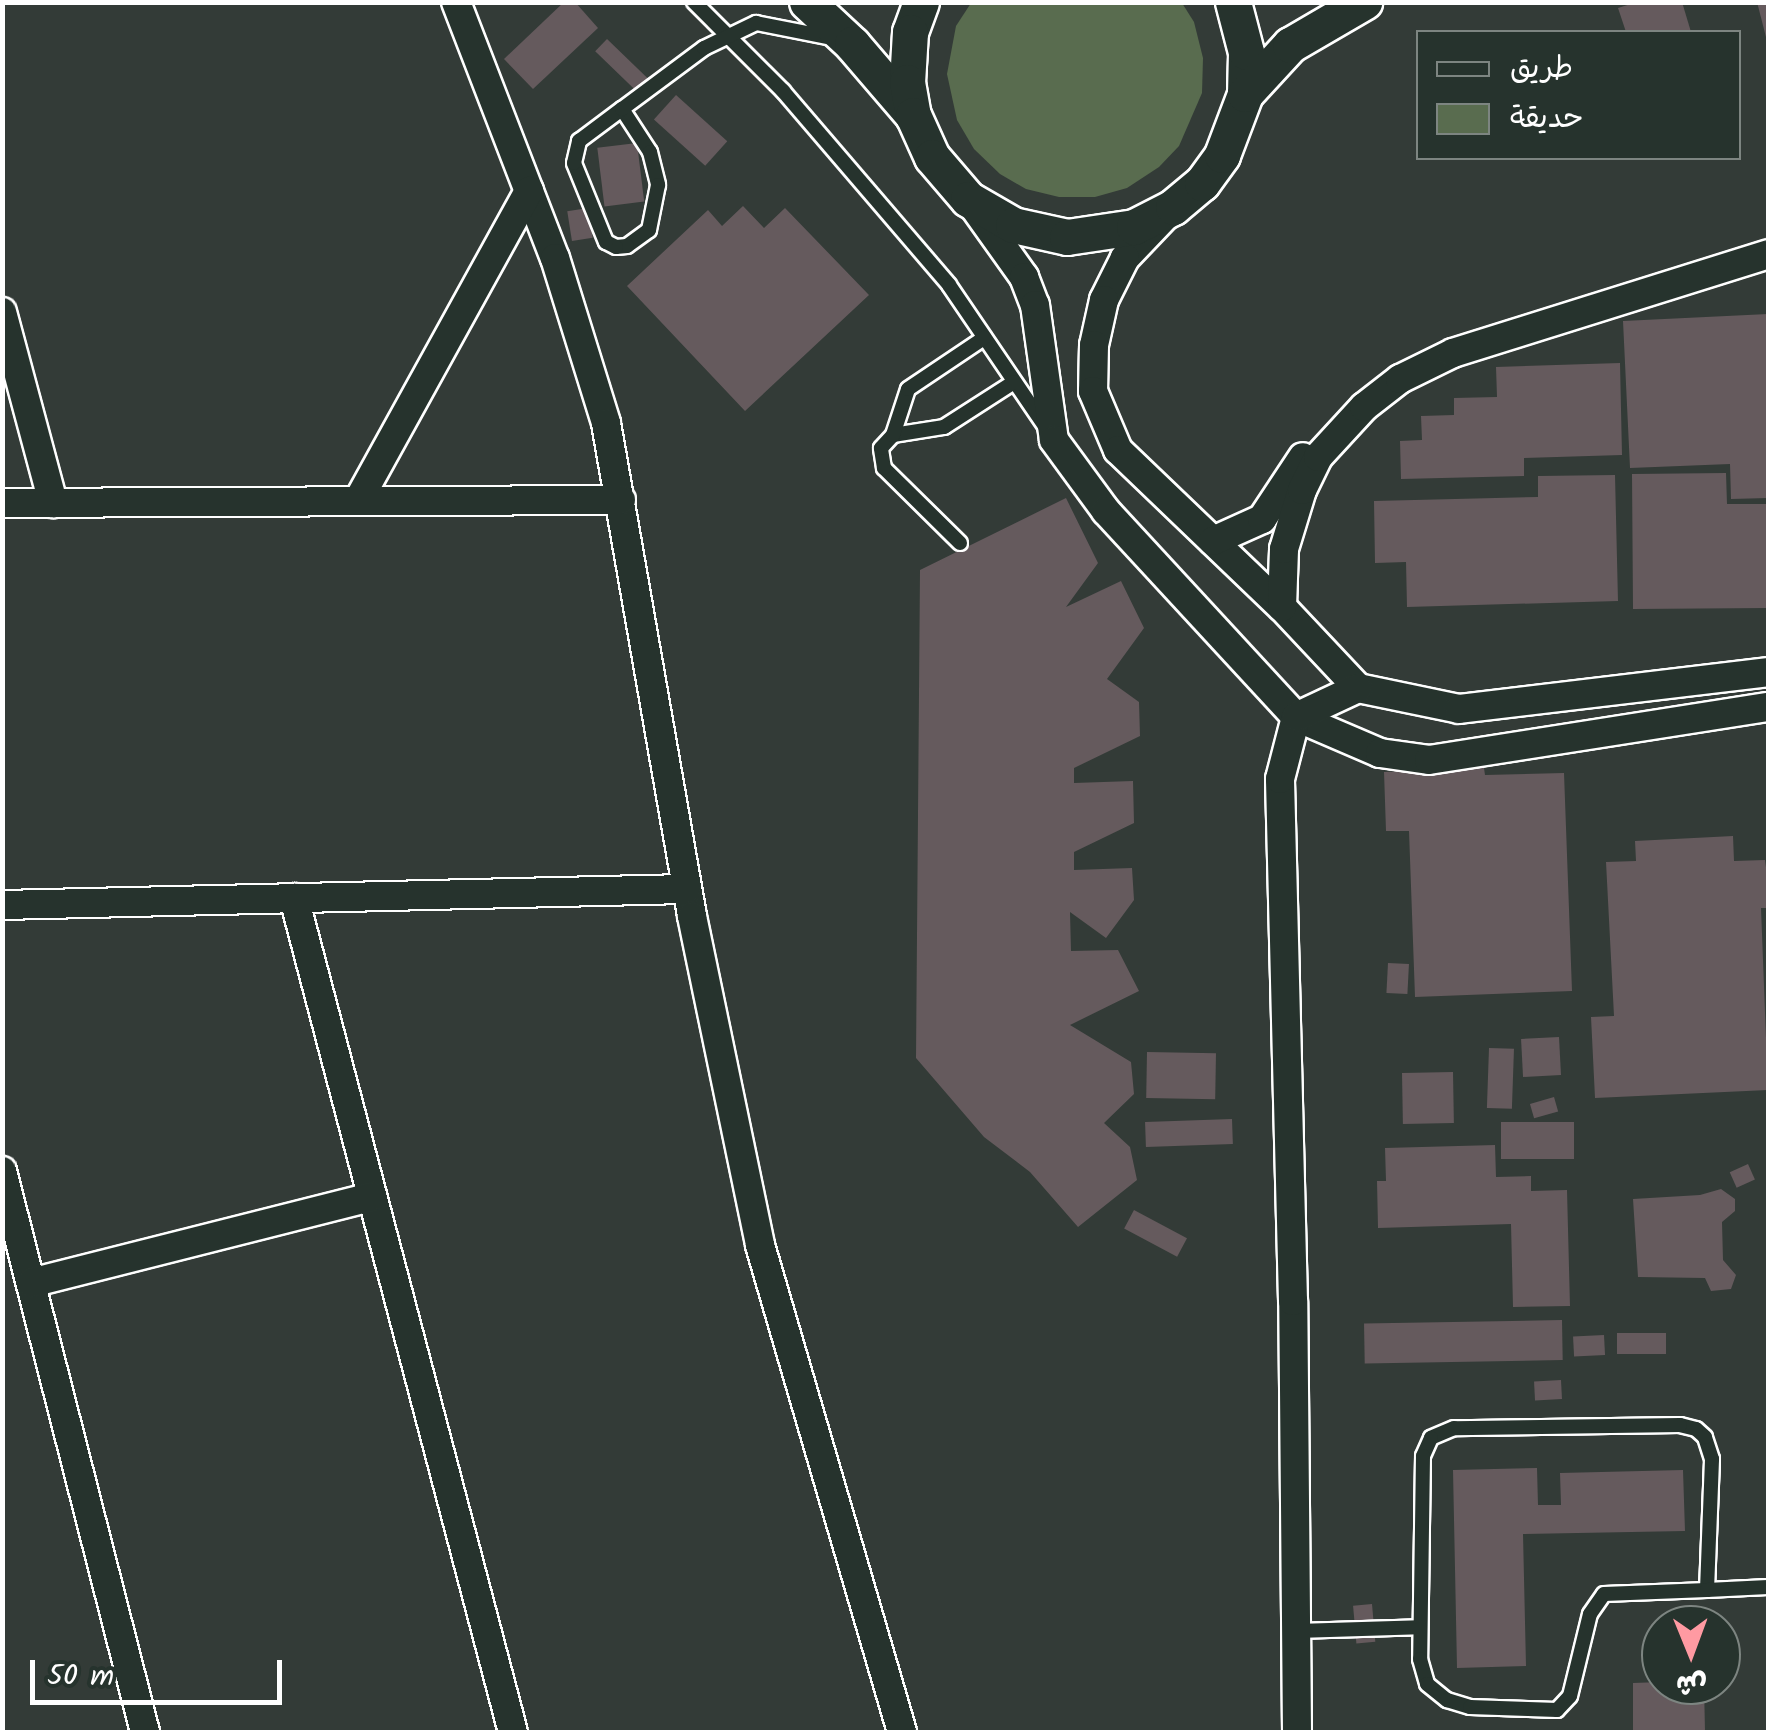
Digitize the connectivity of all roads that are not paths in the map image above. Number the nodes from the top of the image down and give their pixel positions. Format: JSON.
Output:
{"nodes":[{"id":1,"x":456,"y":2,"type":"edge"},
{"id":2,"x":694,"y":2,"type":"edge"},
{"id":3,"x":807,"y":2,"type":"edge"},
{"id":4,"x":921,"y":2,"type":"edge"},
{"id":5,"x":1233,"y":2,"type":"edge"},
{"id":6,"x":1364,"y":2,"type":"edge"},
{"id":7,"x":727,"y":35,"type":"junction"},
{"id":8,"x":852,"y":44,"type":"junction"},
{"id":9,"x":1245,"y":94,"type":"junction"},
{"id":10,"x":622,"y":109,"type":"junction"},
{"id":11,"x":913,"y":114,"type":"junction"},
{"id":12,"x":529,"y":191,"type":"junction"},
{"id":13,"x":968,"y":199,"type":"junction"},
{"id":14,"x":1174,"y":207,"type":"junction"},
{"id":15,"x":1768,"y":236,"type":"edge"},
{"id":16,"x":1768,"y":254,"type":"edge"},
{"id":17,"x":2,"y":312,"type":"edge"},
{"id":18,"x":984,"y":338,"type":"junction"},
{"id":19,"x":1014,"y":382,"type":"junction"},
{"id":20,"x":893,"y":435,"type":"junction"},
{"id":21,"x":1054,"y":440,"type":"junction"},
{"id":22,"x":359,"y":499,"type":"junction"},
{"id":23,"x":621,"y":500,"type":"junction"},
{"id":24,"x":54,"y":503,"type":"junction"},
{"id":25,"x":2,"y":504,"type":"edge"},
{"id":26,"x":1213,"y":541,"type":"junction"},
{"id":27,"x":960,"y":543,"type":"dead end"},
{"id":28,"x":1282,"y":607,"type":"junction"},
{"id":29,"x":1768,"y":672,"type":"edge"},
{"id":30,"x":1358,"y":688,"type":"junction"},
{"id":31,"x":1768,"y":707,"type":"edge"},
{"id":32,"x":1296,"y":717,"type":"junction"},
{"id":33,"x":687,"y":889,"type":"junction"},
{"id":34,"x":294,"y":898,"type":"junction"},
{"id":35,"x":2,"y":905,"type":"edge"},
{"id":36,"x":2,"y":1171,"type":"edge"},
{"id":37,"x":372,"y":1196,"type":"junction"},
{"id":38,"x":31,"y":1283,"type":"junction"},
{"id":39,"x":1768,"y":1587,"type":"edge"},
{"id":40,"x":1708,"y":1590,"type":"junction"},
{"id":41,"x":1420,"y":1627,"type":"junction"},
{"id":42,"x":1296,"y":1631,"type":"junction"},
{"id":43,"x":145,"y":1732,"type":"edge"},
{"id":44,"x":513,"y":1732,"type":"edge"},
{"id":45,"x":902,"y":1732,"type":"edge"},
{"id":46,"x":1297,"y":1732,"type":"edge"}],
"edges":[{"from":1,"to":12,"type":"street"},
{"from":2,"to":7,"type":"lane"},
{"from":3,"to":8,"type":"street"},
{"from":4,"to":11,"type":"street"},
{"from":5,"to":9,"type":"street"},
{"from":6,"to":9,"type":"street"},
{"from":7,"to":8,"type":"lane"},
{"from":7,"to":10,"type":"lane"},
{"from":7,"to":18,"type":"lane"},
{"from":8,"to":11,"type":"street"},
{"from":9,"to":14,"type":"street"},
{"from":10,"to":10,"type":"lane"},
{"from":11,"to":13,"type":"street"},
{"from":12,"to":22,"type":"street"},
{"from":12,"to":23,"type":"street"},
{"from":13,"to":14,"type":"street"},
{"from":13,"to":21,"type":"street"},
{"from":14,"to":26,"type":"street"},
{"from":15,"to":26,"type":"street"},
{"from":16,"to":28,"type":"street"},
{"from":17,"to":24,"type":"street"},
{"from":18,"to":19,"type":"lane"},
{"from":18,"to":20,"type":"lane"},
{"from":19,"to":20,"type":"lane"},
{"from":19,"to":21,"type":"lane"},
{"from":20,"to":27,"type":"lane"},
{"from":21,"to":32,"type":"street"},
{"from":22,"to":23,"type":"street"},
{"from":22,"to":24,"type":"street"},
{"from":23,"to":33,"type":"street"},
{"from":24,"to":25,"type":"street"},
{"from":26,"to":28,"type":"street"},
{"from":28,"to":30,"type":"street"},
{"from":29,"to":30,"type":"street"},
{"from":30,"to":32,"type":"street"},
{"from":31,"to":32,"type":"street"},
{"from":32,"to":42,"type":"street"},
{"from":33,"to":34,"type":"street"},
{"from":33,"to":45,"type":"street"},
{"from":34,"to":35,"type":"street"},
{"from":34,"to":37,"type":"street"},
{"from":36,"to":38,"type":"street"},
{"from":37,"to":38,"type":"street"},
{"from":37,"to":44,"type":"street"},
{"from":38,"to":43,"type":"street"},
{"from":39,"to":40,"type":"lane"},
{"from":40,"to":41,"type":"lane"},
{"from":40,"to":41,"type":"lane"},
{"from":41,"to":42,"type":"lane"},
{"from":42,"to":46,"type":"street"}]}
